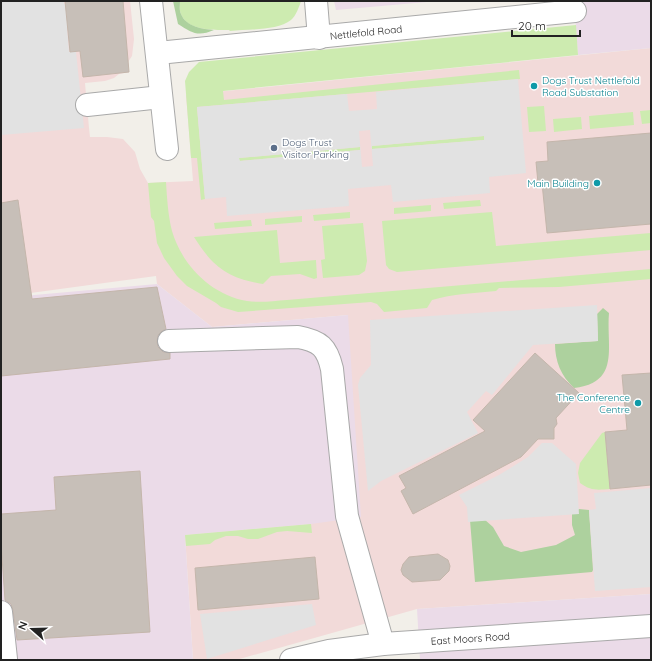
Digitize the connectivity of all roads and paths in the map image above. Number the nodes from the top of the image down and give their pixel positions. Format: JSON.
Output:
{"nodes":[{"id":1,"x":151,"y":1,"type":"edge"},
{"id":2,"x":316,"y":1,"type":"edge"},
{"id":3,"x":575,"y":11,"type":"dead end"},
{"id":4,"x":319,"y":38,"type":"junction"},
{"id":5,"x":158,"y":54,"type":"junction"},
{"id":6,"x":161,"y":97,"type":"junction"},
{"id":7,"x":87,"y":104,"type":"dead end"},
{"id":8,"x":167,"y":149,"type":"dead end"},
{"id":9,"x":168,"y":341,"type":"dead end"},
{"id":10,"x":1,"y":612,"type":"edge"},
{"id":11,"x":651,"y":626,"type":"edge"},
{"id":12,"x":383,"y":644,"type":"junction"},
{"id":13,"x":1,"y":660,"type":"edge"},
{"id":14,"x":291,"y":660,"type":"edge"}],
"edges":[{"from":1,"to":5,"type":"street"},
{"from":2,"to":4,"type":"street"},
{"from":3,"to":4,"type":"street","name":"Nettlefold Road"},
{"from":4,"to":5,"type":"street","name":"Nettlefold Road"},
{"from":5,"to":6,"type":"street"},
{"from":6,"to":7,"type":"street"},
{"from":6,"to":8,"type":"street"},
{"from":9,"to":12,"type":"street"},
{"from":10,"to":13,"type":"street"},
{"from":11,"to":12,"type":"street","name":"East Moors Road"},
{"from":12,"to":14,"type":"street","name":"East Moors Road"}]}
